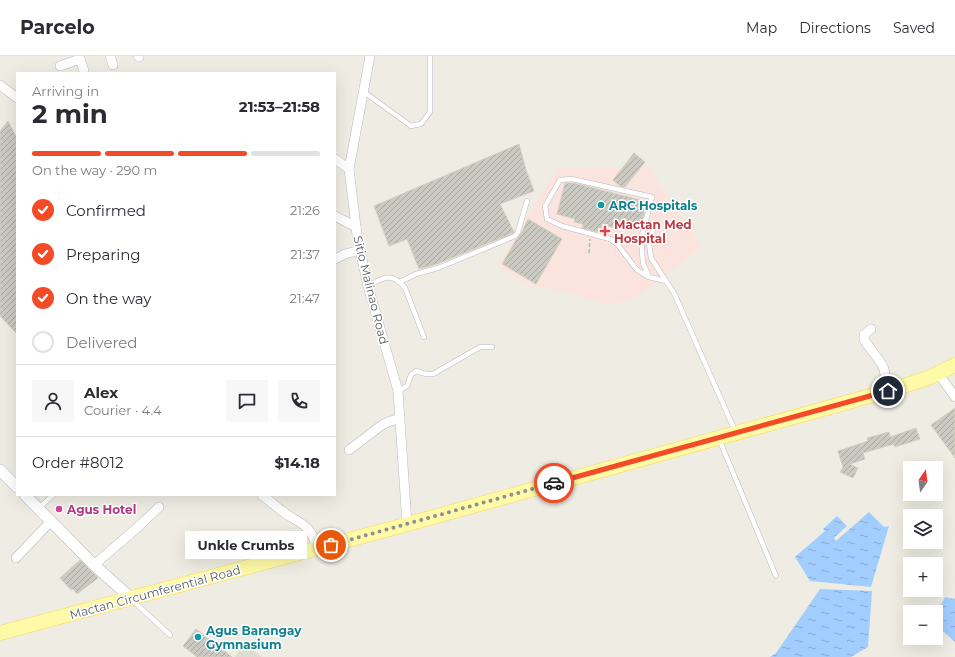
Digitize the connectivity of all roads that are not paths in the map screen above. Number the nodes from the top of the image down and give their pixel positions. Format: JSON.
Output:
{"nodes":[{"id":1,"x":370,"y":56,"type":"edge"},
{"id":2,"x":430,"y":56,"type":"edge"},
{"id":3,"x":80,"y":58,"type":"edge"},
{"id":4,"x":60,"y":66,"type":"dead end"},
{"id":5,"x":84,"y":71,"type":"dead end"},
{"id":6,"x":0,"y":85,"type":"edge"},
{"id":7,"x":364,"y":92,"type":"junction"},
{"id":8,"x":16,"y":97,"type":"edge"},
{"id":9,"x":336,"y":160,"type":"edge"},
{"id":10,"x":349,"y":169,"type":"junction"},
{"id":11,"x":527,"y":201,"type":"dead end"},
{"id":12,"x":336,"y":216,"type":"edge"},
{"id":13,"x":655,"y":223,"type":"dead end"},
{"id":14,"x":356,"y":226,"type":"junction"},
{"id":15,"x":360,"y":250,"type":"junction"},
{"id":16,"x":336,"y":258,"type":"edge"},
{"id":17,"x":649,"y":276,"type":"junction"},
{"id":18,"x":400,"y":282,"type":"junction"},
{"id":19,"x":666,"y":282,"type":"junction"},
{"id":20,"x":368,"y":286,"type":"junction"},
{"id":21,"x":871,"y":329,"type":"dead end"},
{"id":22,"x":424,"y":337,"type":"dead end"},
{"id":23,"x":492,"y":346,"type":"dead end"},
{"id":24,"x":955,"y":365,"type":"edge"},
{"id":25,"x":938,"y":373,"type":"junction"},
{"id":26,"x":398,"y":391,"type":"junction"},
{"id":27,"x":888,"y":391,"type":"junction"},
{"id":28,"x":955,"y":397,"type":"edge"},
{"id":29,"x":400,"y":418,"type":"junction"},
{"id":30,"x":735,"y":432,"type":"junction"},
{"id":31,"x":718,"y":437,"type":"junction"},
{"id":32,"x":349,"y":450,"type":"dead end"},
{"id":33,"x":0,"y":470,"type":"edge"},
{"id":34,"x":16,"y":486,"type":"edge"},
{"id":35,"x":26,"y":496,"type":"edge"},
{"id":36,"x":52,"y":496,"type":"edge"},
{"id":37,"x":263,"y":496,"type":"edge"},
{"id":38,"x":159,"y":507,"type":"dead end"},
{"id":39,"x":38,"y":509,"type":"junction"},
{"id":40,"x":51,"y":521,"type":"junction"},
{"id":41,"x":408,"y":524,"type":"junction"},
{"id":42,"x":317,"y":548,"type":"junction"},
{"id":43,"x":16,"y":558,"type":"dead end"},
{"id":44,"x":94,"y":565,"type":"junction"},
{"id":45,"x":776,"y":576,"type":"dead end"},
{"id":46,"x":131,"y":598,"type":"junction"},
{"id":47,"x":0,"y":633,"type":"edge"},
{"id":48,"x":170,"y":635,"type":"dead end"}],
"edges":[{"from":1,"to":7,"type":"street","name":"Sitio Malinao Road"},
{"from":2,"to":7,"type":"lane"},
{"from":3,"to":4,"type":"street"},
{"from":3,"to":5,"type":"street"},
{"from":6,"to":8,"type":"street"},
{"from":7,"to":10,"type":"street","name":"Sitio Malinao Road"},
{"from":9,"to":10,"type":"street"},
{"from":10,"to":14,"type":"street","name":"Sitio Malinao Road"},
{"from":11,"to":18,"type":"lane"},
{"from":12,"to":14,"type":"street"},
{"from":13,"to":19,"type":"lane"},
{"from":14,"to":15,"type":"street","name":"Sitio Malinao Road"},
{"from":15,"to":16,"type":"street"},
{"from":15,"to":20,"type":"street","name":"Sitio Malinao Road"},
{"from":17,"to":17,"type":"lane"},
{"from":17,"to":19,"type":"lane"},
{"from":18,"to":20,"type":"lane"},
{"from":18,"to":22,"type":"lane"},
{"from":19,"to":30,"type":"lane"},
{"from":20,"to":26,"type":"street","name":"Sitio Malinao Road"},
{"from":21,"to":27,"type":"street"},
{"from":23,"to":26,"type":"lane"},
{"from":24,"to":25,"type":"main road","name":"Mactan Circumferential Road"},
{"from":25,"to":27,"type":"main road","name":"Mactan Circumferential Road"},
{"from":25,"to":28,"type":"street"},
{"from":26,"to":29,"type":"street","name":"Sitio Malinao Road"},
{"from":27,"to":30,"type":"main road","name":"Mactan Circumferential Road"},
{"from":29,"to":32,"type":"street"},
{"from":29,"to":41,"type":"street","name":"Sitio Malinao Road"},
{"from":30,"to":31,"type":"main road","name":"Mactan Circumferential Road"},
{"from":31,"to":41,"type":"main road","name":"Mactan Circumferential Road"},
{"from":31,"to":45,"type":"lane"},
{"from":33,"to":34,"type":"street"},
{"from":35,"to":39,"type":"street"},
{"from":36,"to":39,"type":"lane"},
{"from":37,"to":42,"type":"street"},
{"from":38,"to":44,"type":"street"},
{"from":39,"to":40,"type":"street"},
{"from":40,"to":43,"type":"street"},
{"from":40,"to":44,"type":"street"},
{"from":41,"to":42,"type":"main road","name":"Mactan Circumferential Road"},
{"from":42,"to":46,"type":"main road","name":"Mactan Circumferential Road"},
{"from":44,"to":46,"type":"street"},
{"from":46,"to":47,"type":"main road","name":"Mactan Circumferential Road"},
{"from":46,"to":48,"type":"lane"}]}
